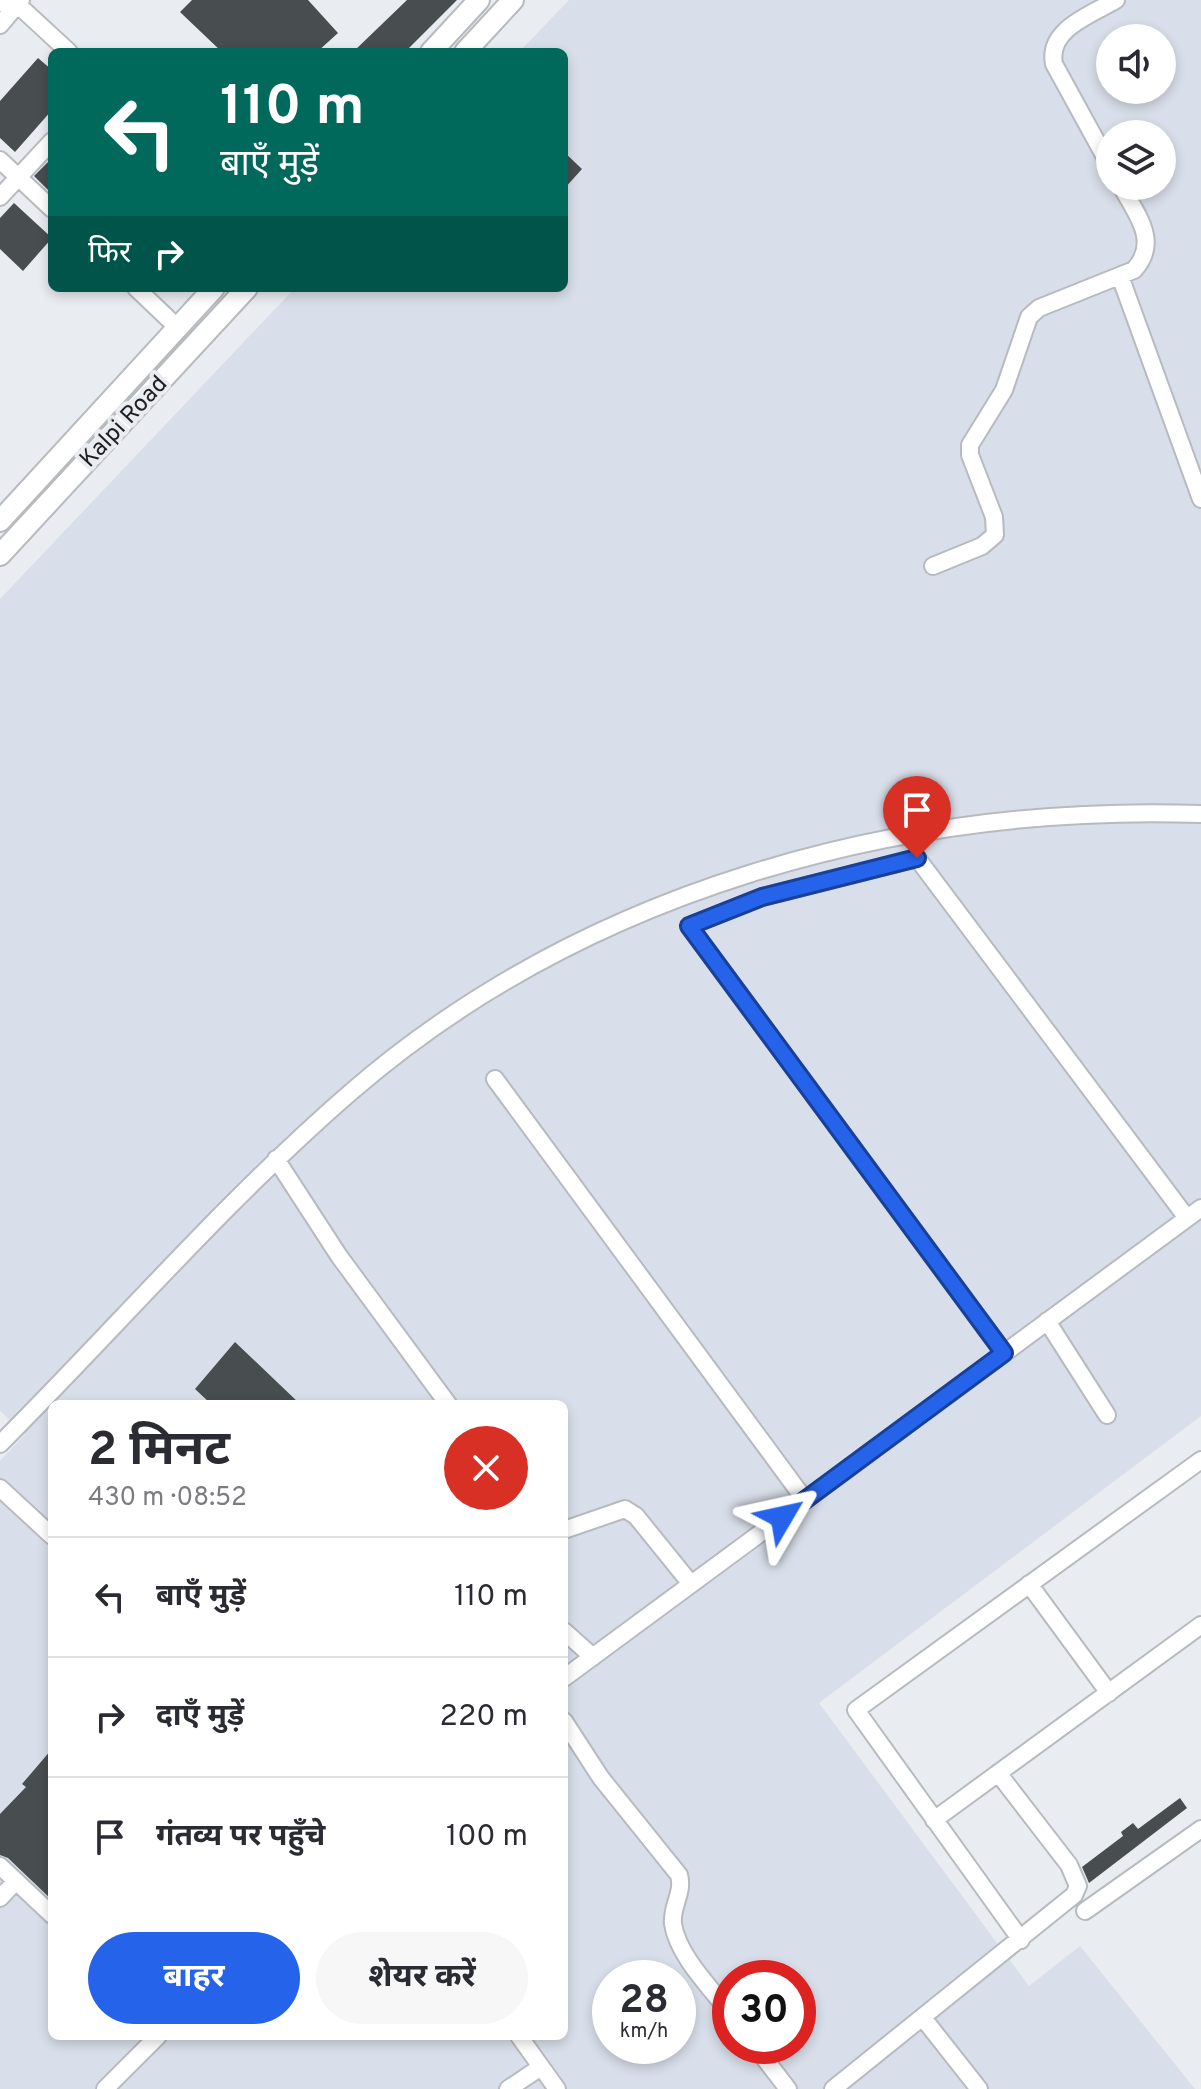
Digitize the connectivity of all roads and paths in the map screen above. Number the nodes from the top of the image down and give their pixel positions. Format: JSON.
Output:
{"nodes":[{"id":1,"x":479,"y":0,"type":"edge"},
{"id":2,"x":513,"y":0,"type":"edge"},
{"id":3,"x":1116,"y":0,"type":"edge"},
{"id":4,"x":13,"y":2,"type":"edge"},
{"id":5,"x":0,"y":25,"type":"edge"},
{"id":6,"x":65,"y":48,"type":"edge"},
{"id":7,"x":435,"y":48,"type":"edge"},
{"id":8,"x":469,"y":48,"type":"edge"},
{"id":9,"x":1096,"y":140,"type":"edge"},
{"id":10,"x":48,"y":145,"type":"edge"},
{"id":11,"x":0,"y":160,"type":"edge"},
{"id":12,"x":18,"y":176,"type":"junction"},
{"id":13,"x":0,"y":197,"type":"edge"},
{"id":14,"x":1129,"y":200,"type":"edge"},
{"id":15,"x":48,"y":205,"type":"edge"},
{"id":16,"x":1120,"y":276,"type":"junction"},
{"id":17,"x":140,"y":292,"type":"edge"},
{"id":18,"x":210,"y":292,"type":"edge"},
{"id":19,"x":243,"y":292,"type":"edge"},
{"id":20,"x":178,"y":328,"type":"junction"},
{"id":21,"x":1201,"y":499,"type":"edge"},
{"id":22,"x":0,"y":521,"type":"edge"},
{"id":23,"x":0,"y":555,"type":"edge"},
{"id":24,"x":933,"y":566,"type":"dead end"},
{"id":25,"x":1201,"y":814,"type":"edge"},
{"id":26,"x":495,"y":1079,"type":"dead end"},
{"id":27,"x":276,"y":1159,"type":"junction"},
{"id":28,"x":1201,"y":1208,"type":"edge"},
{"id":29,"x":1187,"y":1218,"type":"junction"},
{"id":30,"x":1047,"y":1321,"type":"junction"},
{"id":31,"x":1004,"y":1353,"type":"junction"},
{"id":32,"x":445,"y":1400,"type":"edge"},
{"id":33,"x":1107,"y":1415,"type":"dead end"},
{"id":34,"x":0,"y":1444,"type":"edge"},
{"id":35,"x":1199,"y":1465,"type":"edge"},
{"id":36,"x":0,"y":1488,"type":"edge"},
{"id":37,"x":805,"y":1500,"type":"junction"},
{"id":38,"x":568,"y":1529,"type":"edge"},
{"id":39,"x":48,"y":1532,"type":"edge"},
{"id":40,"x":691,"y":1584,"type":"junction"},
{"id":41,"x":1029,"y":1584,"type":"junction"},
{"id":42,"x":1201,"y":1625,"type":"edge"},
{"id":43,"x":568,"y":1635,"type":"edge"},
{"id":44,"x":593,"y":1657,"type":"junction"},
{"id":45,"x":568,"y":1675,"type":"edge"},
{"id":46,"x":1109,"y":1693,"type":"junction"},
{"id":47,"x":568,"y":1727,"type":"edge"},
{"id":48,"x":998,"y":1773,"type":"junction"},
{"id":49,"x":934,"y":1820,"type":"junction"},
{"id":50,"x":1201,"y":1829,"type":"edge"},
{"id":51,"x":0,"y":1866,"type":"edge"},
{"id":52,"x":16,"y":1881,"type":"junction"},
{"id":53,"x":0,"y":1898,"type":"edge"},
{"id":54,"x":48,"y":1911,"type":"edge"},
{"id":55,"x":1085,"y":1911,"type":"dead end"},
{"id":56,"x":1021,"y":1940,"type":"junction"},
{"id":57,"x":712,"y":1987,"type":"edge"},
{"id":58,"x":923,"y":2018,"type":"junction"},
{"id":59,"x":154,"y":2040,"type":"edge"},
{"id":60,"x":522,"y":2040,"type":"edge"},
{"id":61,"x":769,"y":2064,"type":"edge"},
{"id":62,"x":541,"y":2067,"type":"junction"},
{"id":63,"x":105,"y":2089,"type":"edge"},
{"id":64,"x":508,"y":2089,"type":"edge"},
{"id":65,"x":557,"y":2089,"type":"edge"},
{"id":66,"x":788,"y":2089,"type":"edge"},
{"id":67,"x":833,"y":2089,"type":"edge"},
{"id":68,"x":979,"y":2089,"type":"edge"}],
"edges":[{"from":1,"to":7,"type":"main road"},
{"from":2,"to":8,"type":"main road"},
{"from":3,"to":9,"type":"street"},
{"from":4,"to":5,"type":"street"},
{"from":4,"to":6,"type":"street"},
{"from":10,"to":12,"type":"street"},
{"from":11,"to":12,"type":"street"},
{"from":12,"to":13,"type":"street"},
{"from":12,"to":15,"type":"street"},
{"from":14,"to":16,"type":"street"},
{"from":16,"to":21,"type":"street"},
{"from":16,"to":24,"type":"street"},
{"from":17,"to":20,"type":"street"},
{"from":18,"to":20,"type":"main road","name":"Kalpi Road"},
{"from":19,"to":23,"type":"main road","name":"Kalpi Road"},
{"from":20,"to":22,"type":"main road","name":"Kalpi Road"},
{"from":25,"to":27,"type":"street"},
{"from":26,"to":37,"type":"street"},
{"from":27,"to":32,"type":"street"},
{"from":27,"to":34,"type":"street"},
{"from":28,"to":29,"type":"street"},
{"from":29,"to":30,"type":"street"},
{"from":29,"to":31,"type":"street"},
{"from":30,"to":31,"type":"street"},
{"from":30,"to":33,"type":"street"},
{"from":31,"to":37,"type":"street"},
{"from":35,"to":41,"type":"street"},
{"from":36,"to":39,"type":"street"},
{"from":37,"to":40,"type":"street"},
{"from":38,"to":40,"type":"street"},
{"from":40,"to":44,"type":"street"},
{"from":41,"to":46,"type":"street"},
{"from":41,"to":49,"type":"street"},
{"from":42,"to":46,"type":"street"},
{"from":43,"to":44,"type":"street"},
{"from":44,"to":45,"type":"street"},
{"from":46,"to":48,"type":"street"},
{"from":47,"to":57,"type":"street"},
{"from":48,"to":49,"type":"street"},
{"from":48,"to":56,"type":"street"},
{"from":49,"to":56,"type":"street"},
{"from":50,"to":55,"type":"street"},
{"from":51,"to":52,"type":"street"},
{"from":52,"to":53,"type":"street"},
{"from":52,"to":54,"type":"street"},
{"from":56,"to":58,"type":"street"},
{"from":58,"to":67,"type":"street"},
{"from":58,"to":68,"type":"street"},
{"from":59,"to":63,"type":"street"},
{"from":60,"to":62,"type":"street"},
{"from":61,"to":66,"type":"street"},
{"from":62,"to":64,"type":"street"},
{"from":62,"to":65,"type":"street"}]}
